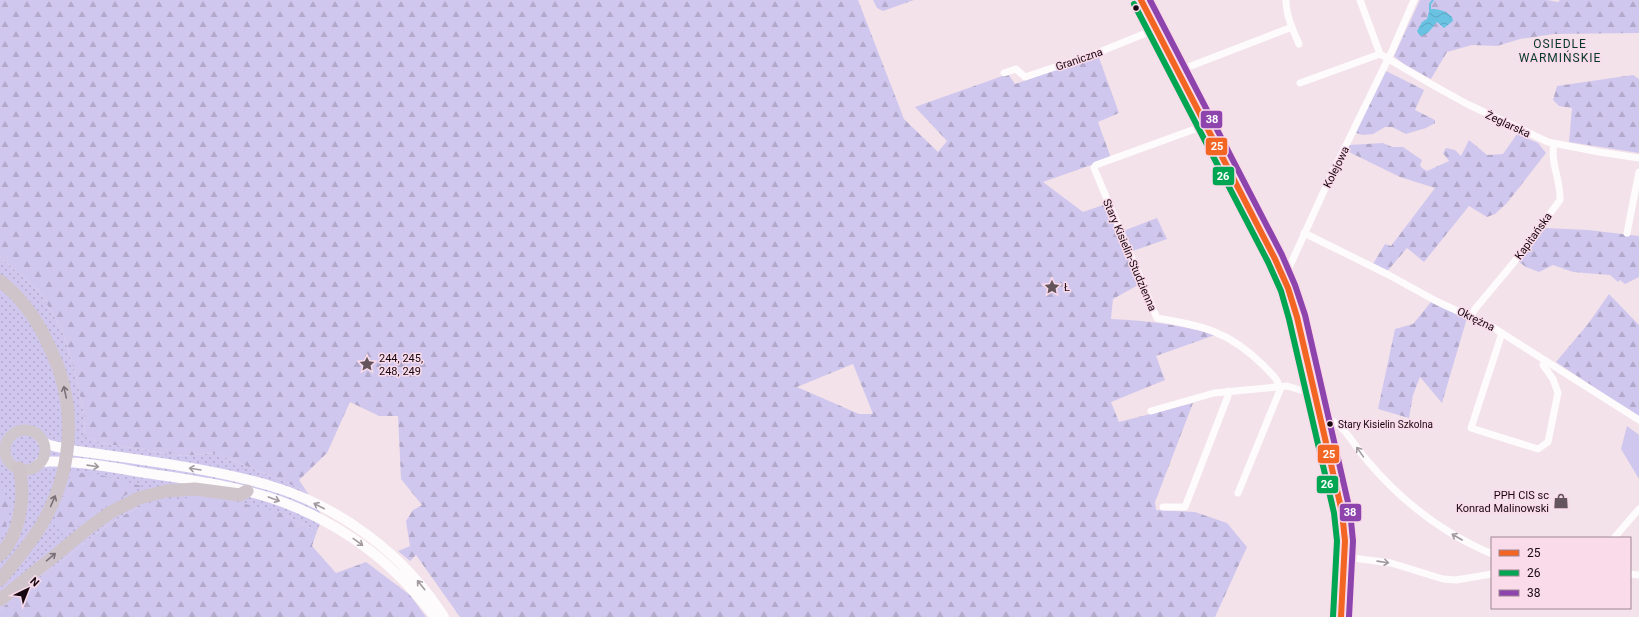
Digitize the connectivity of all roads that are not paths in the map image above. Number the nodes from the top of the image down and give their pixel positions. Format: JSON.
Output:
{"nodes":[{"id":1,"x":1141,"y":0,"type":"edge"},
{"id":2,"x":1286,"y":0,"type":"edge"},
{"id":3,"x":1360,"y":0,"type":"edge"},
{"id":4,"x":1414,"y":0,"type":"edge"},
{"id":5,"x":1292,"y":27,"type":"junction"},
{"id":6,"x":1156,"y":29,"type":"junction"},
{"id":7,"x":1299,"y":44,"type":"dead end"},
{"id":8,"x":1380,"y":54,"type":"junction"},
{"id":9,"x":1388,"y":58,"type":"junction"},
{"id":10,"x":1178,"y":71,"type":"junction"},
{"id":11,"x":1004,"y":73,"type":"dead end"},
{"id":12,"x":1300,"y":83,"type":"dead end"},
{"id":13,"x":1206,"y":125,"type":"junction"},
{"id":14,"x":1554,"y":144,"type":"junction"},
{"id":15,"x":1639,"y":158,"type":"edge"},
{"id":16,"x":1639,"y":172,"type":"edge"},
{"id":17,"x":1304,"y":233,"type":"junction"},
{"id":18,"x":1627,"y":233,"type":"dead end"},
{"id":19,"x":1282,"y":273,"type":"junction"},
{"id":20,"x":0,"y":281,"type":"edge"},
{"id":21,"x":1471,"y":316,"type":"junction"},
{"id":22,"x":1502,"y":333,"type":"junction"},
{"id":23,"x":1545,"y":361,"type":"junction"},
{"id":24,"x":1280,"y":386,"type":"junction"},
{"id":25,"x":1228,"y":391,"type":"junction"},
{"id":26,"x":1315,"y":391,"type":"junction"},
{"id":27,"x":1151,"y":411,"type":"dead end"},
{"id":28,"x":1321,"y":419,"type":"junction"},
{"id":29,"x":1639,"y":420,"type":"edge"},
{"id":30,"x":5,"y":437,"type":"edge"},
{"id":31,"x":42,"y":441,"type":"junction"},
{"id":32,"x":3,"y":455,"type":"edge"},
{"id":33,"x":40,"y":462,"type":"junction"},
{"id":34,"x":19,"y":468,"type":"junction"},
{"id":35,"x":247,"y":492,"type":"junction"},
{"id":36,"x":1238,"y":493,"type":"dead end"},
{"id":37,"x":1163,"y":506,"type":"dead end"},
{"id":38,"x":1639,"y":509,"type":"edge"},
{"id":39,"x":1615,"y":537,"type":"edge"},
{"id":40,"x":1491,"y":554,"type":"edge"},
{"id":41,"x":0,"y":555,"type":"edge"},
{"id":42,"x":1344,"y":557,"type":"junction"},
{"id":43,"x":1491,"y":574,"type":"edge"},
{"id":44,"x":0,"y":580,"type":"edge"},
{"id":45,"x":0,"y":600,"type":"edge"},
{"id":46,"x":435,"y":617,"type":"edge"},
{"id":47,"x":444,"y":617,"type":"edge"},
{"id":48,"x":1341,"y":617,"type":"edge"}],
"edges":[{"from":1,"to":6,"type":"street"},
{"from":2,"to":5,"type":"street"},
{"from":3,"to":8,"type":"street"},
{"from":4,"to":9,"type":"street","name":"Kolejowa"},
{"from":5,"to":7,"type":"street"},
{"from":5,"to":10,"type":"street"},
{"from":6,"to":10,"type":"street"},
{"from":6,"to":11,"type":"street","name":"Graniczna"},
{"from":8,"to":9,"type":"street","name":"Żeglarska"},
{"from":8,"to":12,"type":"street"},
{"from":9,"to":14,"type":"street","name":"Żeglarska"},
{"from":9,"to":17,"type":"street","name":"Kolejowa"},
{"from":10,"to":13,"type":"street"},
{"from":13,"to":19,"type":"street"},
{"from":13,"to":24,"type":"street","name":"Stary Kisielin-Studzienna"},
{"from":14,"to":15,"type":"street","name":"Żeglarska"},
{"from":14,"to":21,"type":"street","name":"Kapitańska"},
{"from":16,"to":18,"type":"street"},
{"from":17,"to":19,"type":"street","name":"Kolejowa"},
{"from":17,"to":21,"type":"street","name":"Okrężna"},
{"from":19,"to":26,"type":"street"},
{"from":44,"to":20,"type":"highway","one_way":true},
{"from":21,"to":22,"type":"street","name":"Okrężna"},
{"from":22,"to":23,"type":"street","name":"Okrężna"},
{"from":22,"to":23,"type":"street"},
{"from":23,"to":29,"type":"street","name":"Okrężna"},
{"from":24,"to":25,"type":"street"},
{"from":24,"to":26,"type":"street"},
{"from":24,"to":36,"type":"street"},
{"from":25,"to":27,"type":"street"},
{"from":25,"to":37,"type":"street"},
{"from":26,"to":28,"type":"street"},
{"from":40,"to":28,"type":"street","one_way":true},
{"from":28,"to":42,"type":"street"},
{"from":30,"to":31,"type":"main road"},
{"from":30,"to":32,"type":"main road"},
{"from":31,"to":33,"type":"main road"},
{"from":47,"to":31,"type":"main road","one_way":true},
{"from":32,"to":34,"type":"main road"},
{"from":33,"to":34,"type":"main road"},
{"from":33,"to":35,"type":"main road","one_way":true},
{"from":34,"to":41,"type":"highway"},
{"from":45,"to":35,"type":"highway","one_way":true},
{"from":35,"to":46,"type":"main road","one_way":true},
{"from":38,"to":39,"type":"street"},
{"from":42,"to":43,"type":"street","one_way":true},
{"from":42,"to":48,"type":"street"}]}
